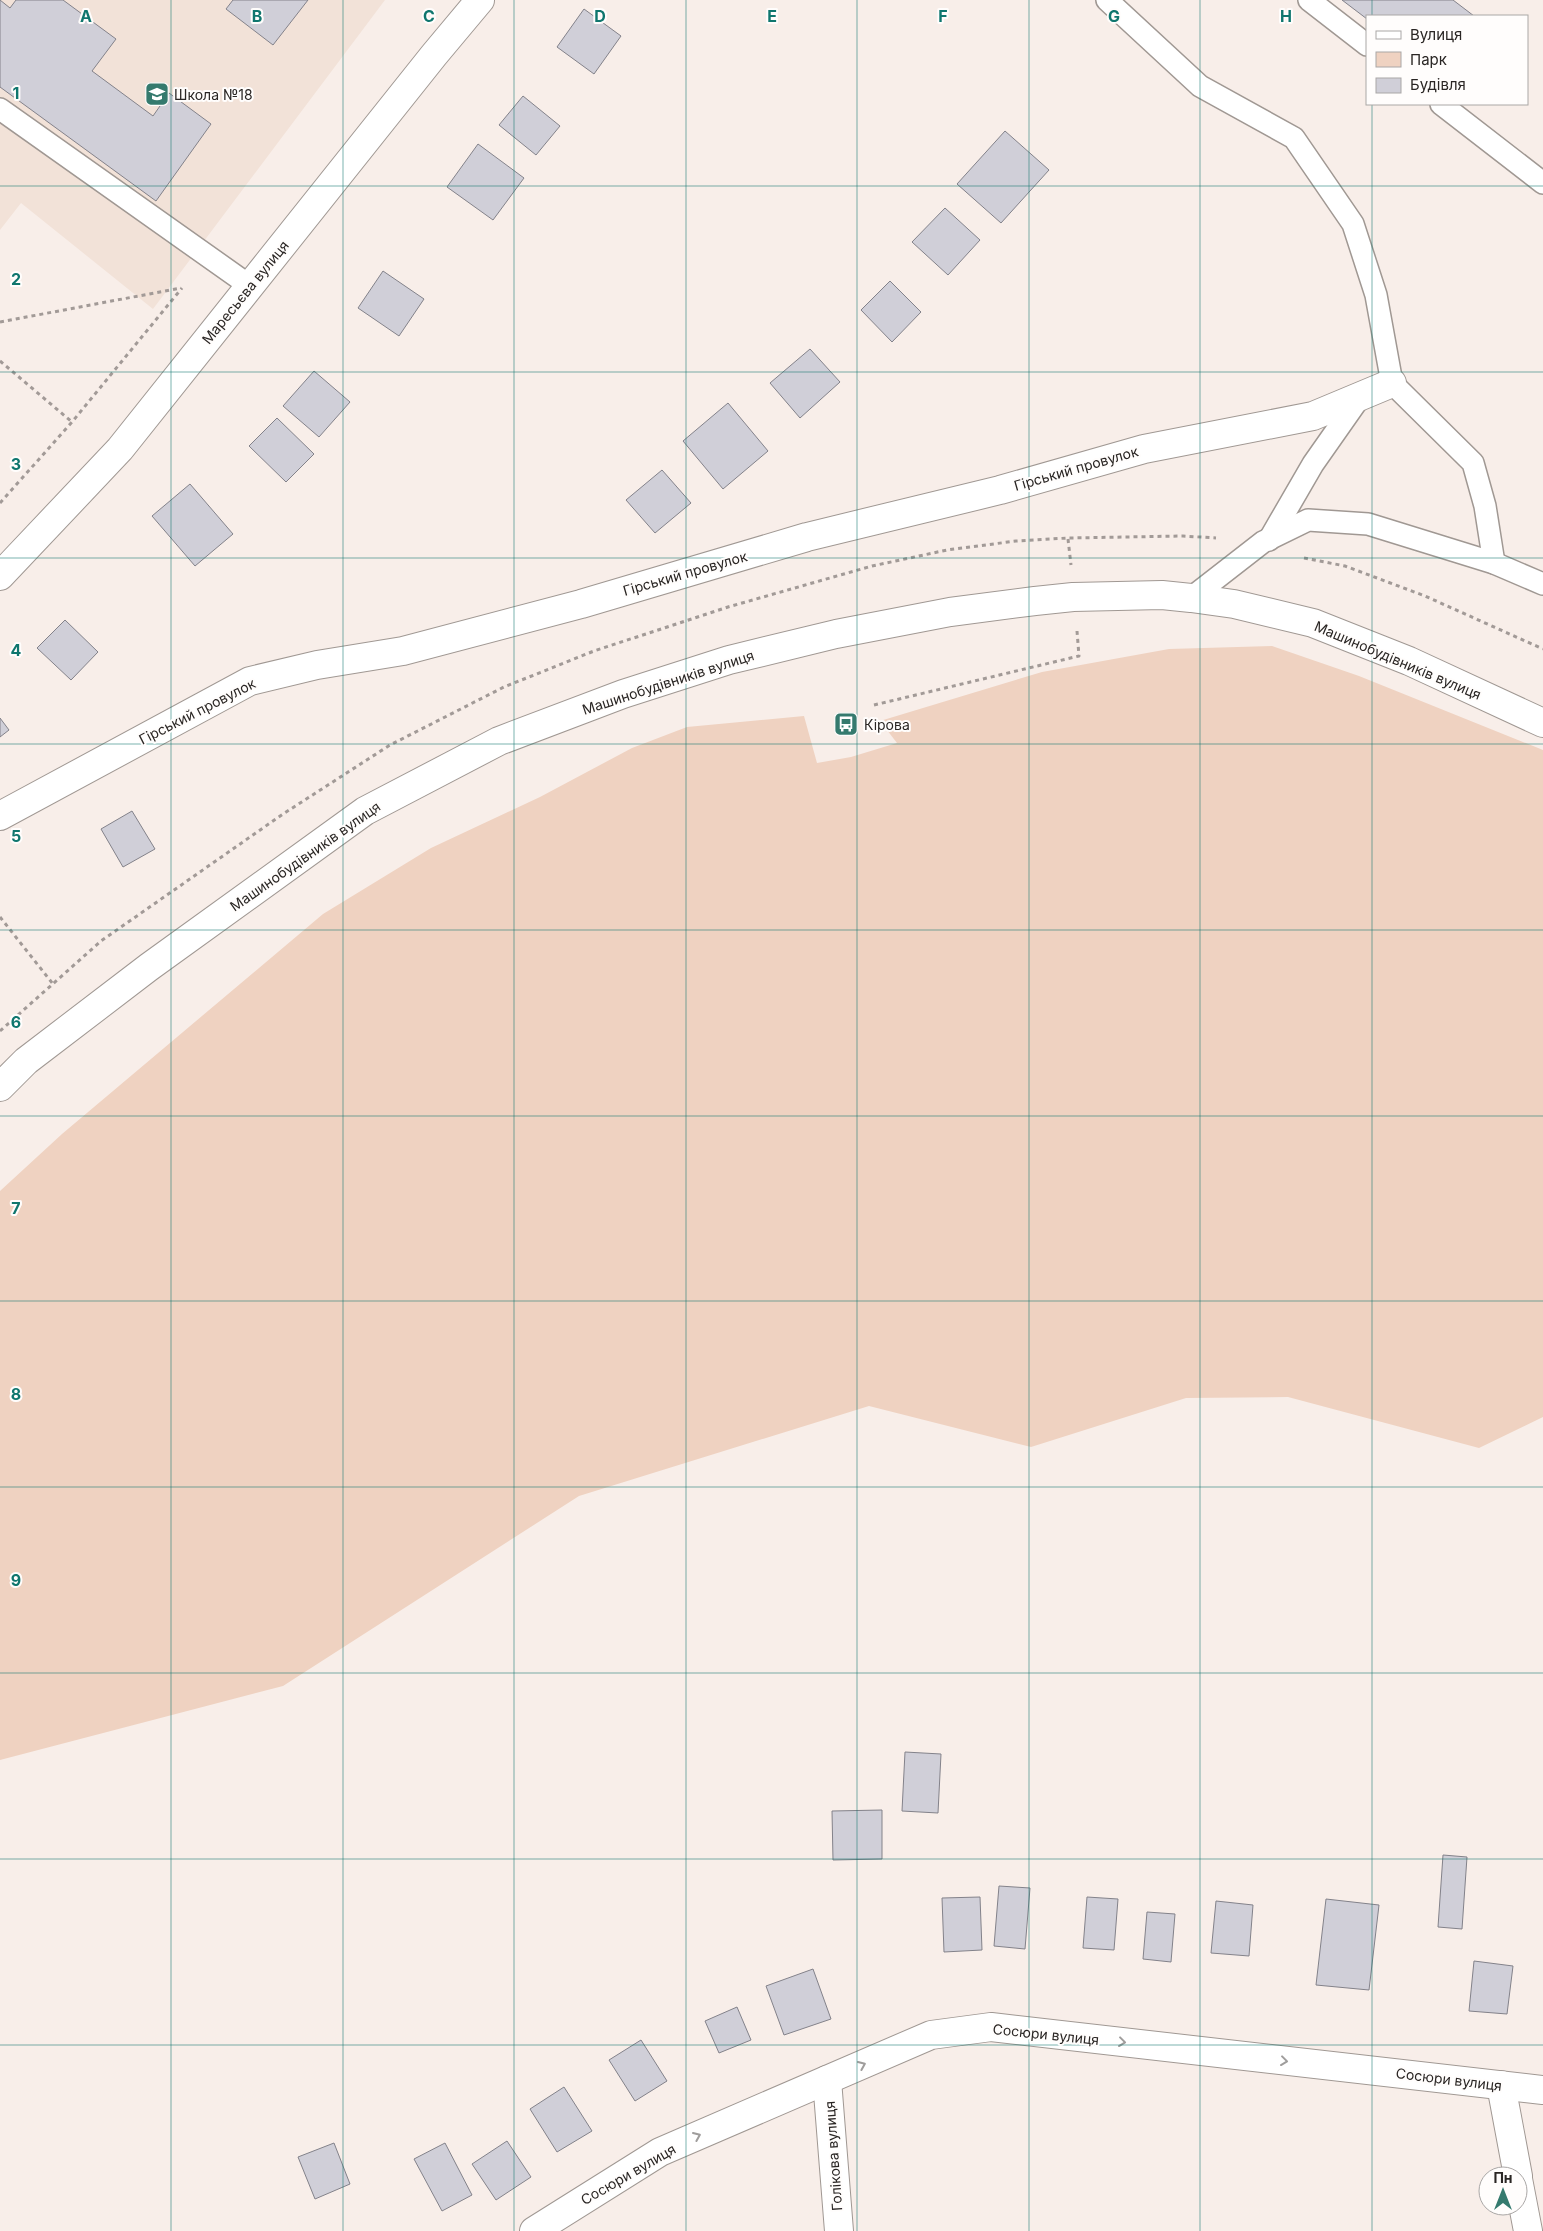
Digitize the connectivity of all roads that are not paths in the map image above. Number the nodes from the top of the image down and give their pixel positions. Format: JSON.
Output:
{"nodes":[{"id":1,"x":480,"y":0,"type":"edge"},
{"id":2,"x":1108,"y":0,"type":"edge"},
{"id":3,"x":1309,"y":0,"type":"edge"},
{"id":4,"x":1366,"y":44,"type":"edge"},
{"id":5,"x":1443,"y":105,"type":"edge"},
{"id":6,"x":0,"y":110,"type":"edge"},
{"id":7,"x":1543,"y":183,"type":"edge"},
{"id":8,"x":250,"y":286,"type":"junction"},
{"id":9,"x":1392,"y":383,"type":"junction"},
{"id":10,"x":1360,"y":397,"type":"junction"},
{"id":11,"x":1266,"y":541,"type":"junction"},
{"id":12,"x":1494,"y":563,"type":"junction"},
{"id":13,"x":0,"y":576,"type":"edge"},
{"id":14,"x":1543,"y":584,"type":"edge"},
{"id":15,"x":1191,"y":598,"type":"junction"},
{"id":16,"x":1543,"y":723,"type":"edge"},
{"id":17,"x":0,"y":816,"type":"edge"},
{"id":18,"x":0,"y":1087,"type":"edge"},
{"id":19,"x":827,"y":2080,"type":"junction"},
{"id":20,"x":1501,"y":2086,"type":"junction"},
{"id":21,"x":1543,"y":2090,"type":"edge"},
{"id":22,"x":1516,"y":2166,"type":"edge"},
{"id":23,"x":1525,"y":2216,"type":"edge"},
{"id":24,"x":534,"y":2231,"type":"edge"},
{"id":25,"x":839,"y":2231,"type":"edge"},
{"id":26,"x":1528,"y":2231,"type":"edge"}],
"edges":[{"from":1,"to":8,"type":"street","name":"Маресьєва вулиця"},
{"from":2,"to":9,"type":"lane"},
{"from":3,"to":4,"type":"lane"},
{"from":5,"to":7,"type":"lane"},
{"from":6,"to":8,"type":"lane"},
{"from":8,"to":13,"type":"street","name":"Маресьєва вулиця"},
{"from":9,"to":10,"type":"street","name":"Гірський провулок"},
{"from":9,"to":12,"type":"lane"},
{"from":10,"to":11,"type":"lane"},
{"from":10,"to":17,"type":"street","name":"Гірський провулок"},
{"from":11,"to":12,"type":"lane"},
{"from":11,"to":15,"type":"lane"},
{"from":12,"to":14,"type":"lane"},
{"from":15,"to":16,"type":"street","name":"Машинобудівників вулиця"},
{"from":15,"to":18,"type":"street","name":"Машинобудівників вулиця"},
{"from":19,"to":20,"type":"street","name":"Сосюри вулиця","one_way":true},
{"from":24,"to":19,"type":"street","name":"Сосюри вулиця","one_way":true},
{"from":19,"to":25,"type":"street","name":"Голікова вулиця"},
{"from":20,"to":21,"type":"street","name":"Сосюри вулиця"},
{"from":20,"to":22,"type":"street"},
{"from":23,"to":26,"type":"street"}]}
